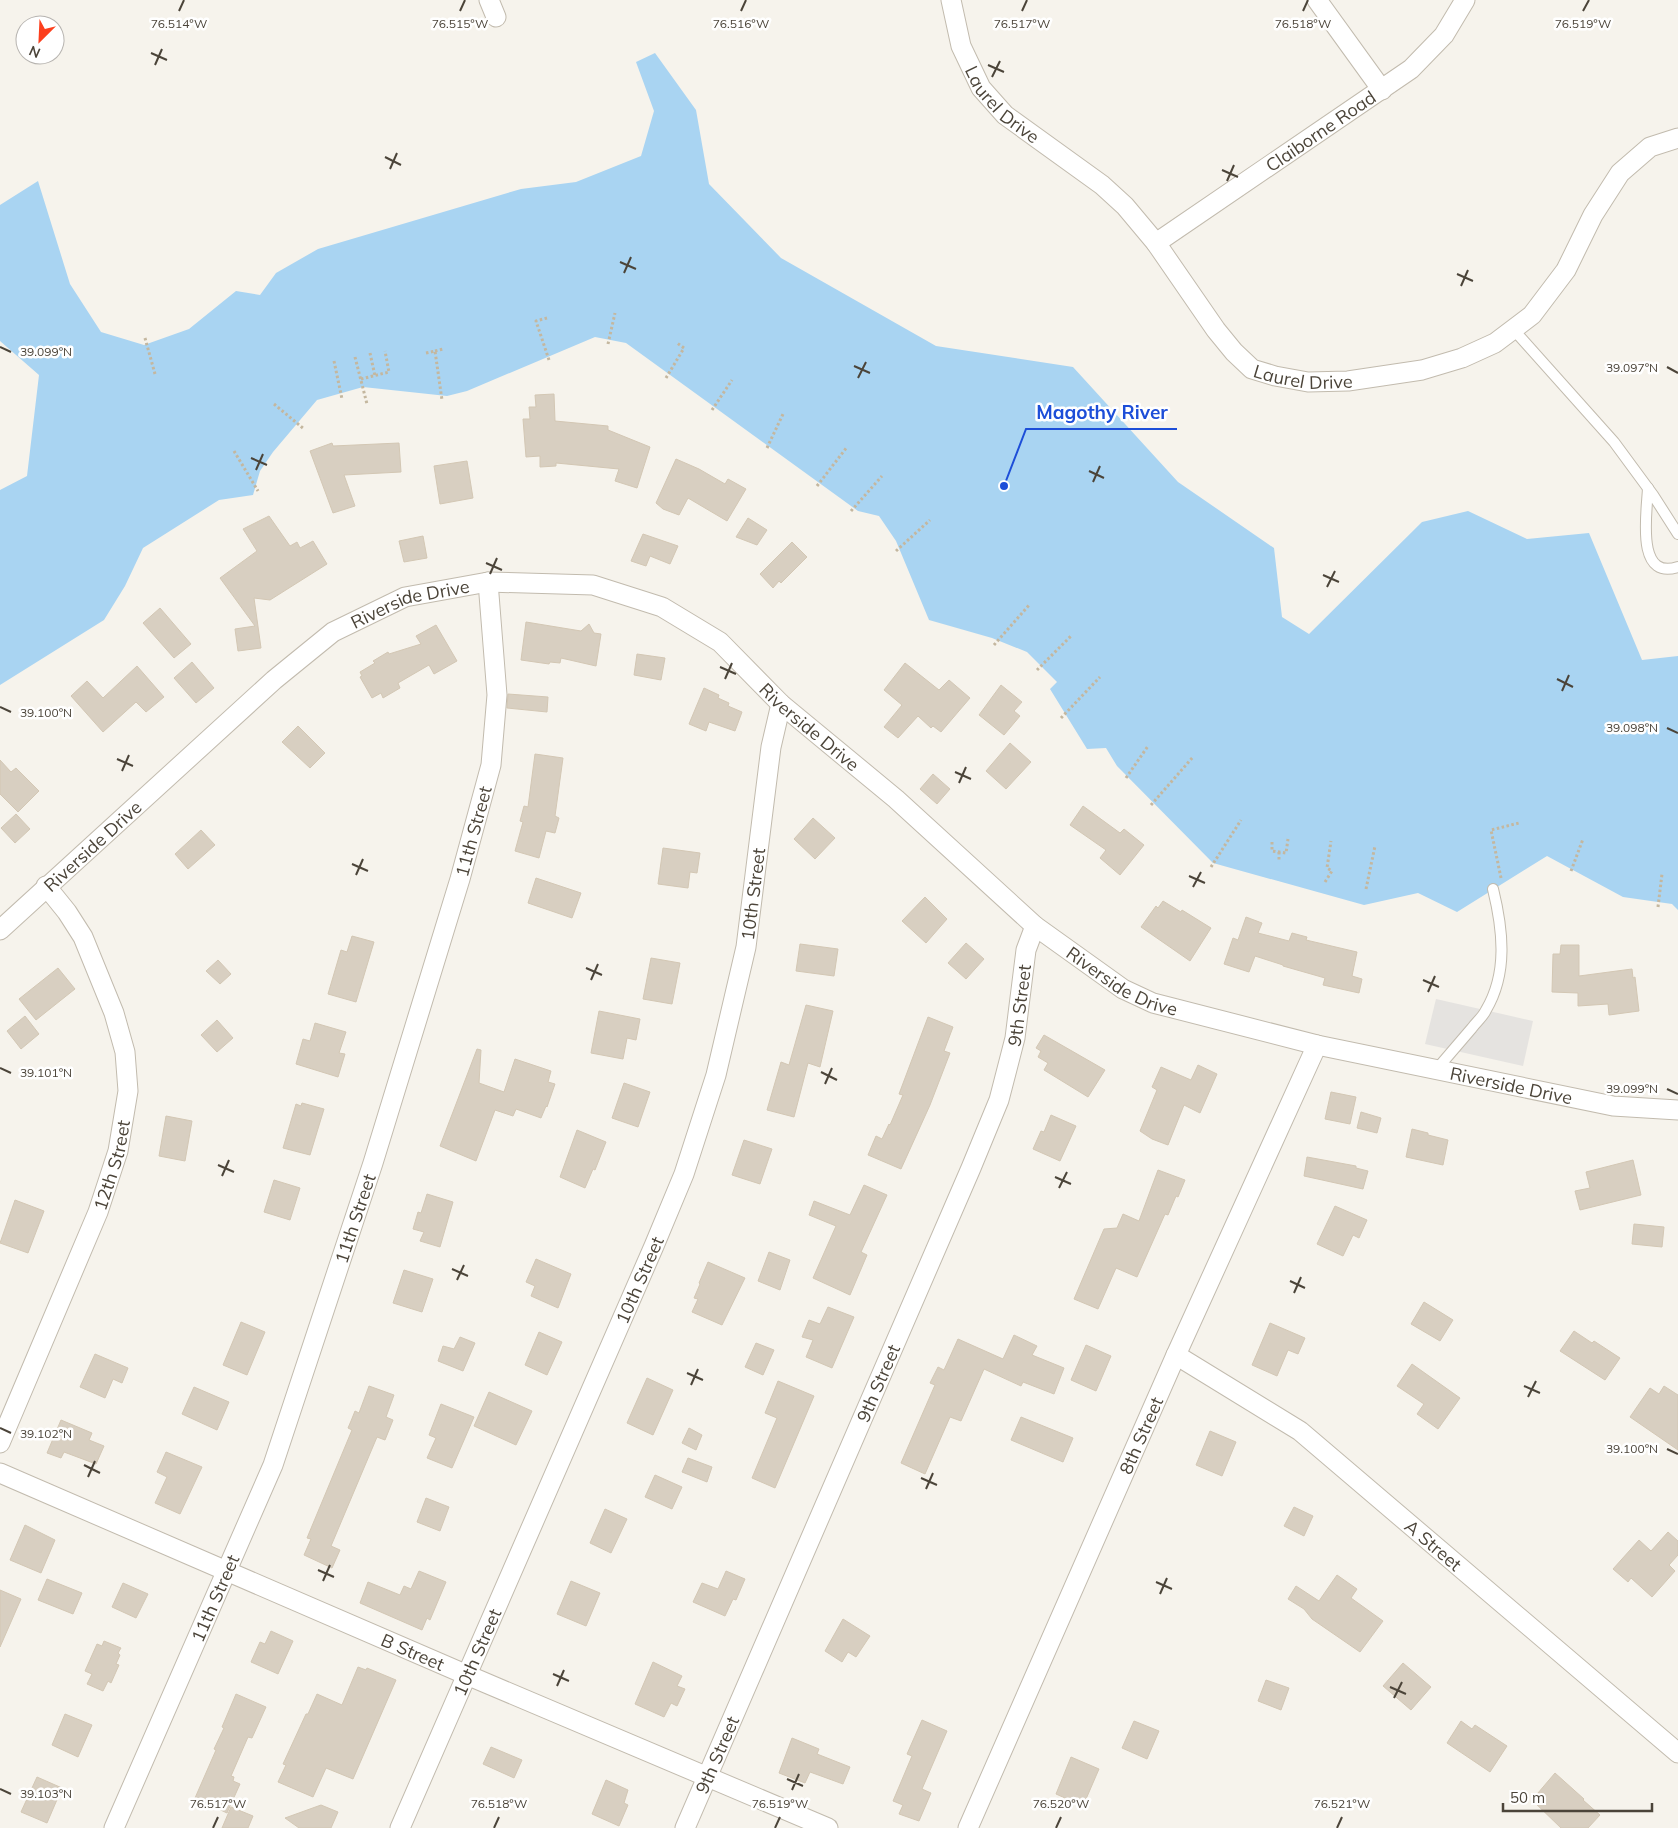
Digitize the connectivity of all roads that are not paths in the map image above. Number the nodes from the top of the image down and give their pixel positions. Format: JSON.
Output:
{"nodes":[{"id":1,"x":489,"y":0,"type":"edge"},
{"id":2,"x":951,"y":0,"type":"edge"},
{"id":3,"x":1317,"y":0,"type":"edge"},
{"id":4,"x":1465,"y":0,"type":"edge"},
{"id":5,"x":496,"y":17,"type":"dead end"},
{"id":6,"x":1382,"y":90,"type":"junction"},
{"id":7,"x":1678,"y":138,"type":"edge"},
{"id":8,"x":1156,"y":243,"type":"junction"},
{"id":9,"x":1513,"y":330,"type":"junction"},
{"id":10,"x":1648,"y":488,"type":"junction"},
{"id":11,"x":1678,"y":534,"type":"edge"},
{"id":12,"x":1678,"y":567,"type":"edge"},
{"id":13,"x":488,"y":582,"type":"junction"},
{"id":14,"x":781,"y":704,"type":"junction"},
{"id":15,"x":46,"y":886,"type":"junction"},
{"id":16,"x":1493,"y":890,"type":"dead end"},
{"id":17,"x":1035,"y":926,"type":"junction"},
{"id":18,"x":0,"y":930,"type":"edge"},
{"id":19,"x":1317,"y":1045,"type":"junction"},
{"id":20,"x":1436,"y":1070,"type":"junction"},
{"id":21,"x":1678,"y":1110,"type":"edge"},
{"id":22,"x":1176,"y":1355,"type":"junction"},
{"id":23,"x":0,"y":1443,"type":"edge"},
{"id":24,"x":0,"y":1474,"type":"edge"},
{"id":25,"x":226,"y":1571,"type":"junction"},
{"id":26,"x":467,"y":1675,"type":"junction"},
{"id":27,"x":1678,"y":1753,"type":"edge"},
{"id":28,"x":708,"y":1777,"type":"junction"},
{"id":29,"x":114,"y":1828,"type":"edge"},
{"id":30,"x":400,"y":1828,"type":"edge"},
{"id":31,"x":685,"y":1828,"type":"edge"},
{"id":32,"x":828,"y":1828,"type":"edge"},
{"id":33,"x":968,"y":1828,"type":"edge"}],
"edges":[{"from":1,"to":5,"type":"street"},
{"from":2,"to":8,"type":"street","name":"Laurel Drive"},
{"from":3,"to":6,"type":"street"},
{"from":4,"to":6,"type":"street","name":"Claiborne Road"},
{"from":6,"to":8,"type":"street","name":"Claiborne Road"},
{"from":7,"to":9,"type":"street","name":"Laurel Drive"},
{"from":8,"to":9,"type":"street","name":"Laurel Drive"},
{"from":9,"to":10,"type":"lane"},
{"from":10,"to":11,"type":"lane"},
{"from":10,"to":12,"type":"lane"},
{"from":13,"to":14,"type":"street","name":"Riverside Drive"},
{"from":13,"to":15,"type":"street","name":"Riverside Drive"},
{"from":13,"to":25,"type":"street","name":"11th Street"},
{"from":14,"to":17,"type":"street","name":"Riverside Drive"},
{"from":14,"to":26,"type":"street","name":"10th Street"},
{"from":15,"to":18,"type":"street","name":"Riverside Drive"},
{"from":15,"to":23,"type":"street","name":"12th Street"},
{"from":16,"to":20,"type":"lane"},
{"from":17,"to":19,"type":"street","name":"Riverside Drive"},
{"from":17,"to":28,"type":"street","name":"9th Street"},
{"from":19,"to":20,"type":"street","name":"Riverside Drive"},
{"from":19,"to":22,"type":"street","name":"8th Street"},
{"from":20,"to":21,"type":"street","name":"Riverside Drive"},
{"from":22,"to":27,"type":"street","name":"A Street"},
{"from":22,"to":33,"type":"street","name":"8th Street"},
{"from":24,"to":25,"type":"street","name":"B Street"},
{"from":25,"to":26,"type":"street","name":"B Street"},
{"from":25,"to":29,"type":"street","name":"11th Street"},
{"from":26,"to":28,"type":"street","name":"B Street"},
{"from":26,"to":30,"type":"street","name":"10th Street"},
{"from":28,"to":31,"type":"street","name":"9th Street"},
{"from":28,"to":32,"type":"street","name":"B Street"}]}
